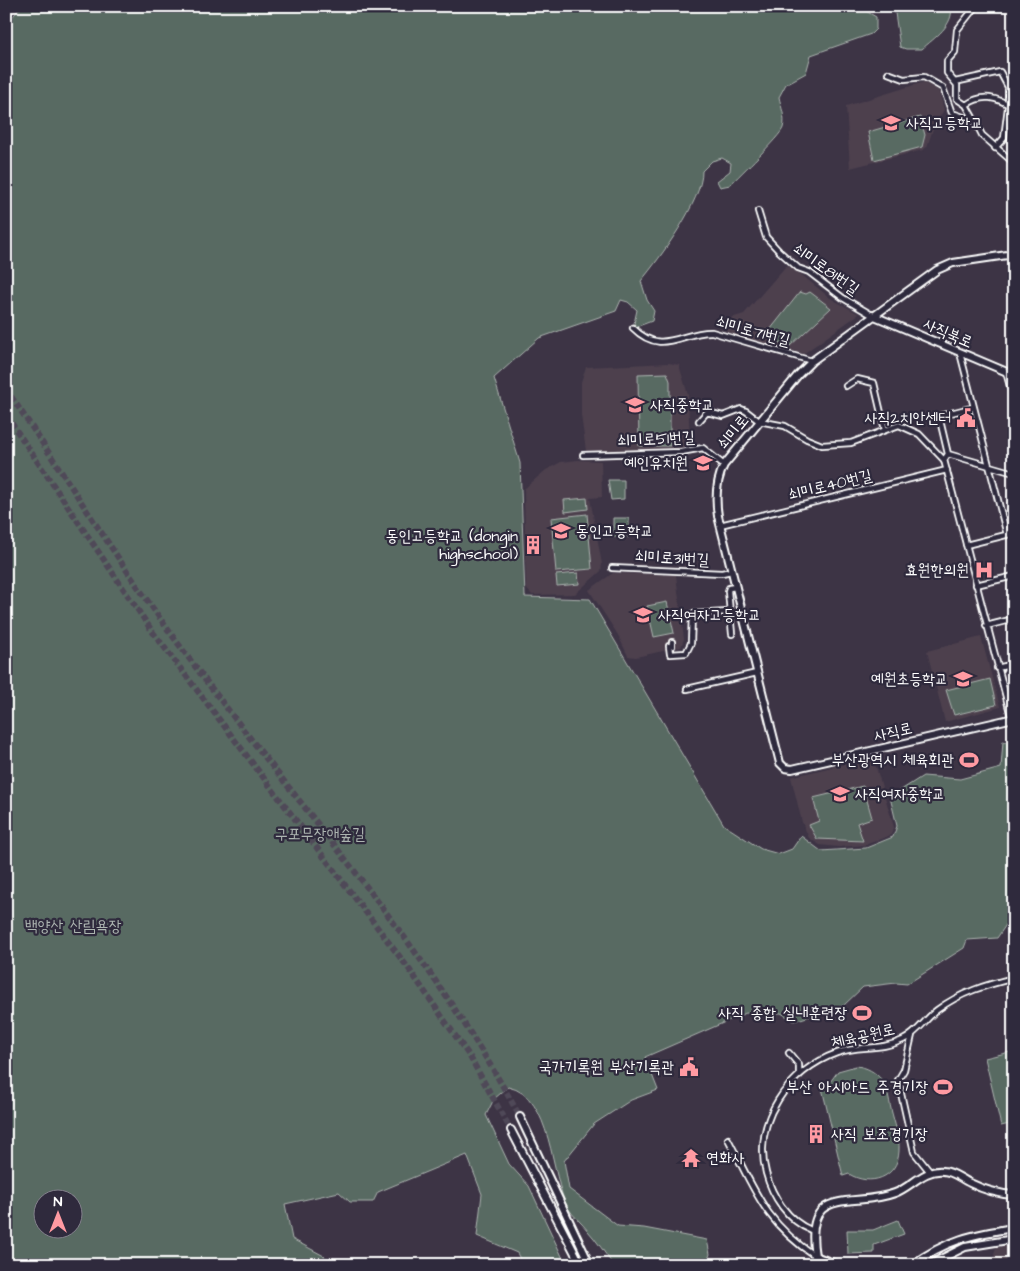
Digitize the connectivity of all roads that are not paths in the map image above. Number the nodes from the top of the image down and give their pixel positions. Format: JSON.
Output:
{"nodes":[{"id":1,"x":976,"y":6,"type":"edge"},
{"id":2,"x":888,"y":73,"type":"dead end"},
{"id":3,"x":955,"y":82,"type":"junction"},
{"id":4,"x":966,"y":105,"type":"junction"},
{"id":5,"x":1011,"y":106,"type":"edge"},
{"id":6,"x":975,"y":121,"type":"junction"},
{"id":7,"x":995,"y":148,"type":"junction"},
{"id":8,"x":1014,"y":163,"type":"edge"},
{"id":9,"x":758,"y":211,"type":"dead end"},
{"id":10,"x":1014,"y":254,"type":"edge"},
{"id":11,"x":872,"y":316,"type":"junction"},
{"id":12,"x":633,"y":328,"type":"dead end"},
{"id":13,"x":960,"y":353,"type":"junction"},
{"id":14,"x":812,"y":361,"type":"junction"},
{"id":15,"x":1006,"y":372,"type":"junction"},
{"id":16,"x":1014,"y":375,"type":"edge"},
{"id":17,"x":846,"y":386,"type":"dead end"},
{"id":18,"x":1014,"y":401,"type":"edge"},
{"id":19,"x":974,"y":407,"type":"junction"},
{"id":20,"x":699,"y":421,"type":"dead end"},
{"id":21,"x":759,"y":421,"type":"junction"},
{"id":22,"x":885,"y":430,"type":"junction"},
{"id":23,"x":948,"y":454,"type":"junction"},
{"id":24,"x":583,"y":455,"type":"dead end"},
{"id":25,"x":944,"y":460,"type":"junction"},
{"id":26,"x":724,"y":465,"type":"junction"},
{"id":27,"x":989,"y":466,"type":"junction"},
{"id":28,"x":947,"y":470,"type":"junction"},
{"id":29,"x":1014,"y":473,"type":"edge"},
{"id":30,"x":720,"y":525,"type":"junction"},
{"id":31,"x":1014,"y":533,"type":"edge"},
{"id":32,"x":1006,"y":535,"type":"junction"},
{"id":33,"x":966,"y":545,"type":"junction"},
{"id":34,"x":612,"y":568,"type":"dead end"},
{"id":35,"x":731,"y":571,"type":"junction"},
{"id":36,"x":1014,"y":576,"type":"edge"},
{"id":37,"x":976,"y":585,"type":"junction"},
{"id":38,"x":736,"y":587,"type":"junction"},
{"id":39,"x":729,"y":612,"type":"junction"},
{"id":40,"x":1014,"y":619,"type":"edge"},
{"id":41,"x":986,"y":626,"type":"junction"},
{"id":42,"x":732,"y":634,"type":"dead end"},
{"id":43,"x":672,"y":642,"type":"dead end"},
{"id":44,"x":1014,"y":664,"type":"edge"},
{"id":45,"x":997,"y":668,"type":"junction"},
{"id":46,"x":757,"y":673,"type":"junction"},
{"id":47,"x":687,"y":689,"type":"dead end"},
{"id":48,"x":1012,"y":719,"type":"edge"},
{"id":49,"x":780,"y":763,"type":"joint"},
{"id":50,"x":1014,"y":978,"type":"edge"},
{"id":51,"x":912,"y":1035,"type":"junction"},
{"id":52,"x":789,"y":1052,"type":"dead end"},
{"id":53,"x":799,"y":1076,"type":"junction"},
{"id":54,"x":520,"y":1117,"type":"tunnel mouth"},
{"id":55,"x":511,"y":1130,"type":"tunnel mouth"},
{"id":56,"x":728,"y":1139,"type":"dead end"},
{"id":57,"x":930,"y":1172,"type":"junction"},
{"id":58,"x":1014,"y":1195,"type":"edge"},
{"id":59,"x":1014,"y":1228,"type":"edge"},
{"id":60,"x":811,"y":1230,"type":"junction"},
{"id":61,"x":1014,"y":1239,"type":"edge"},
{"id":62,"x":815,"y":1256,"type":"junction"},
{"id":63,"x":581,"y":1265,"type":"edge"},
{"id":64,"x":590,"y":1265,"type":"edge"},
{"id":65,"x":838,"y":1265,"type":"edge"},
{"id":66,"x":912,"y":1265,"type":"edge"},
{"id":67,"x":929,"y":1265,"type":"edge"}],
"edges":[{"from":1,"to":3,"type":"street"},
{"from":2,"to":6,"type":"street"},
{"from":3,"to":4,"type":"street"},
{"from":3,"to":5,"type":"street"},
{"from":4,"to":5,"type":"street"},
{"from":4,"to":6,"type":"street"},
{"from":5,"to":7,"type":"street"},
{"from":6,"to":7,"type":"street"},
{"from":7,"to":8,"type":"street"},
{"from":9,"to":11,"type":"street","name":"쇠미로81번길"},
{"from":10,"to":11,"type":"main road","name":"쇠미로"},
{"from":11,"to":13,"type":"main road","name":"사직북로"},
{"from":11,"to":14,"type":"main road","name":"쇠미로"},
{"from":12,"to":14,"type":"street","name":"쇠미로71번길"},
{"from":13,"to":15,"type":"main road","name":"사직북로"},
{"from":13,"to":19,"type":"street"},
{"from":14,"to":21,"type":"main road","name":"쇠미로"},
{"from":15,"to":16,"type":"main road","name":"사직북로"},
{"from":15,"to":18,"type":"street"},
{"from":17,"to":22,"type":"street"},
{"from":19,"to":23,"type":"street"},
{"from":19,"to":27,"type":"street"},
{"from":20,"to":21,"type":"street"},
{"from":21,"to":22,"type":"street"},
{"from":21,"to":26,"type":"main road","name":"쇠미로"},
{"from":22,"to":25,"type":"street"},
{"from":23,"to":25,"type":"street"},
{"from":23,"to":27,"type":"street"},
{"from":24,"to":26,"type":"street","name":"쇠미로51번길"},
{"from":25,"to":28,"type":"street"},
{"from":26,"to":30,"type":"main road","name":"쇠미로"},
{"from":27,"to":29,"type":"street"},
{"from":27,"to":32,"type":"street"},
{"from":28,"to":30,"type":"street","name":"쇠미로40번길"},
{"from":28,"to":33,"type":"street"},
{"from":30,"to":35,"type":"main road","name":"쇠미로"},
{"from":31,"to":32,"type":"street"},
{"from":32,"to":33,"type":"street"},
{"from":33,"to":37,"type":"street"},
{"from":34,"to":35,"type":"street","name":"쇠미로31번길"},
{"from":35,"to":38,"type":"main road","name":"쇠미로"},
{"from":36,"to":37,"type":"street"},
{"from":37,"to":41,"type":"street"},
{"from":38,"to":39,"type":"street"},
{"from":38,"to":46,"type":"main road","name":"쇠미로"},
{"from":39,"to":42,"type":"street"},
{"from":39,"to":43,"type":"street"},
{"from":40,"to":41,"type":"street"},
{"from":41,"to":45,"type":"street"},
{"from":44,"to":45,"type":"street"},
{"from":45,"to":48,"type":"street"},
{"from":46,"to":47,"type":"street"},
{"from":46,"to":49,"type":"main road","name":"쇠미로"},
{"from":48,"to":49,"type":"main road","name":"사직로"},
{"from":50,"to":51,"type":"street","name":"체육공원로"},
{"from":51,"to":53,"type":"street","name":"체육공원로"},
{"from":51,"to":57,"type":"street"},
{"from":52,"to":53,"type":"street"},
{"from":53,"to":60,"type":"street","name":"체육공원로"},
{"from":54,"to":64,"type":"main road"},
{"from":55,"to":63,"type":"main road"},
{"from":56,"to":62,"type":"street"},
{"from":57,"to":58,"type":"main road"},
{"from":57,"to":60,"type":"main road"},
{"from":59,"to":66,"type":"main road"},
{"from":60,"to":62,"type":"main road"},
{"from":61,"to":67,"type":"main road"},
{"from":62,"to":65,"type":"main road"}]}
